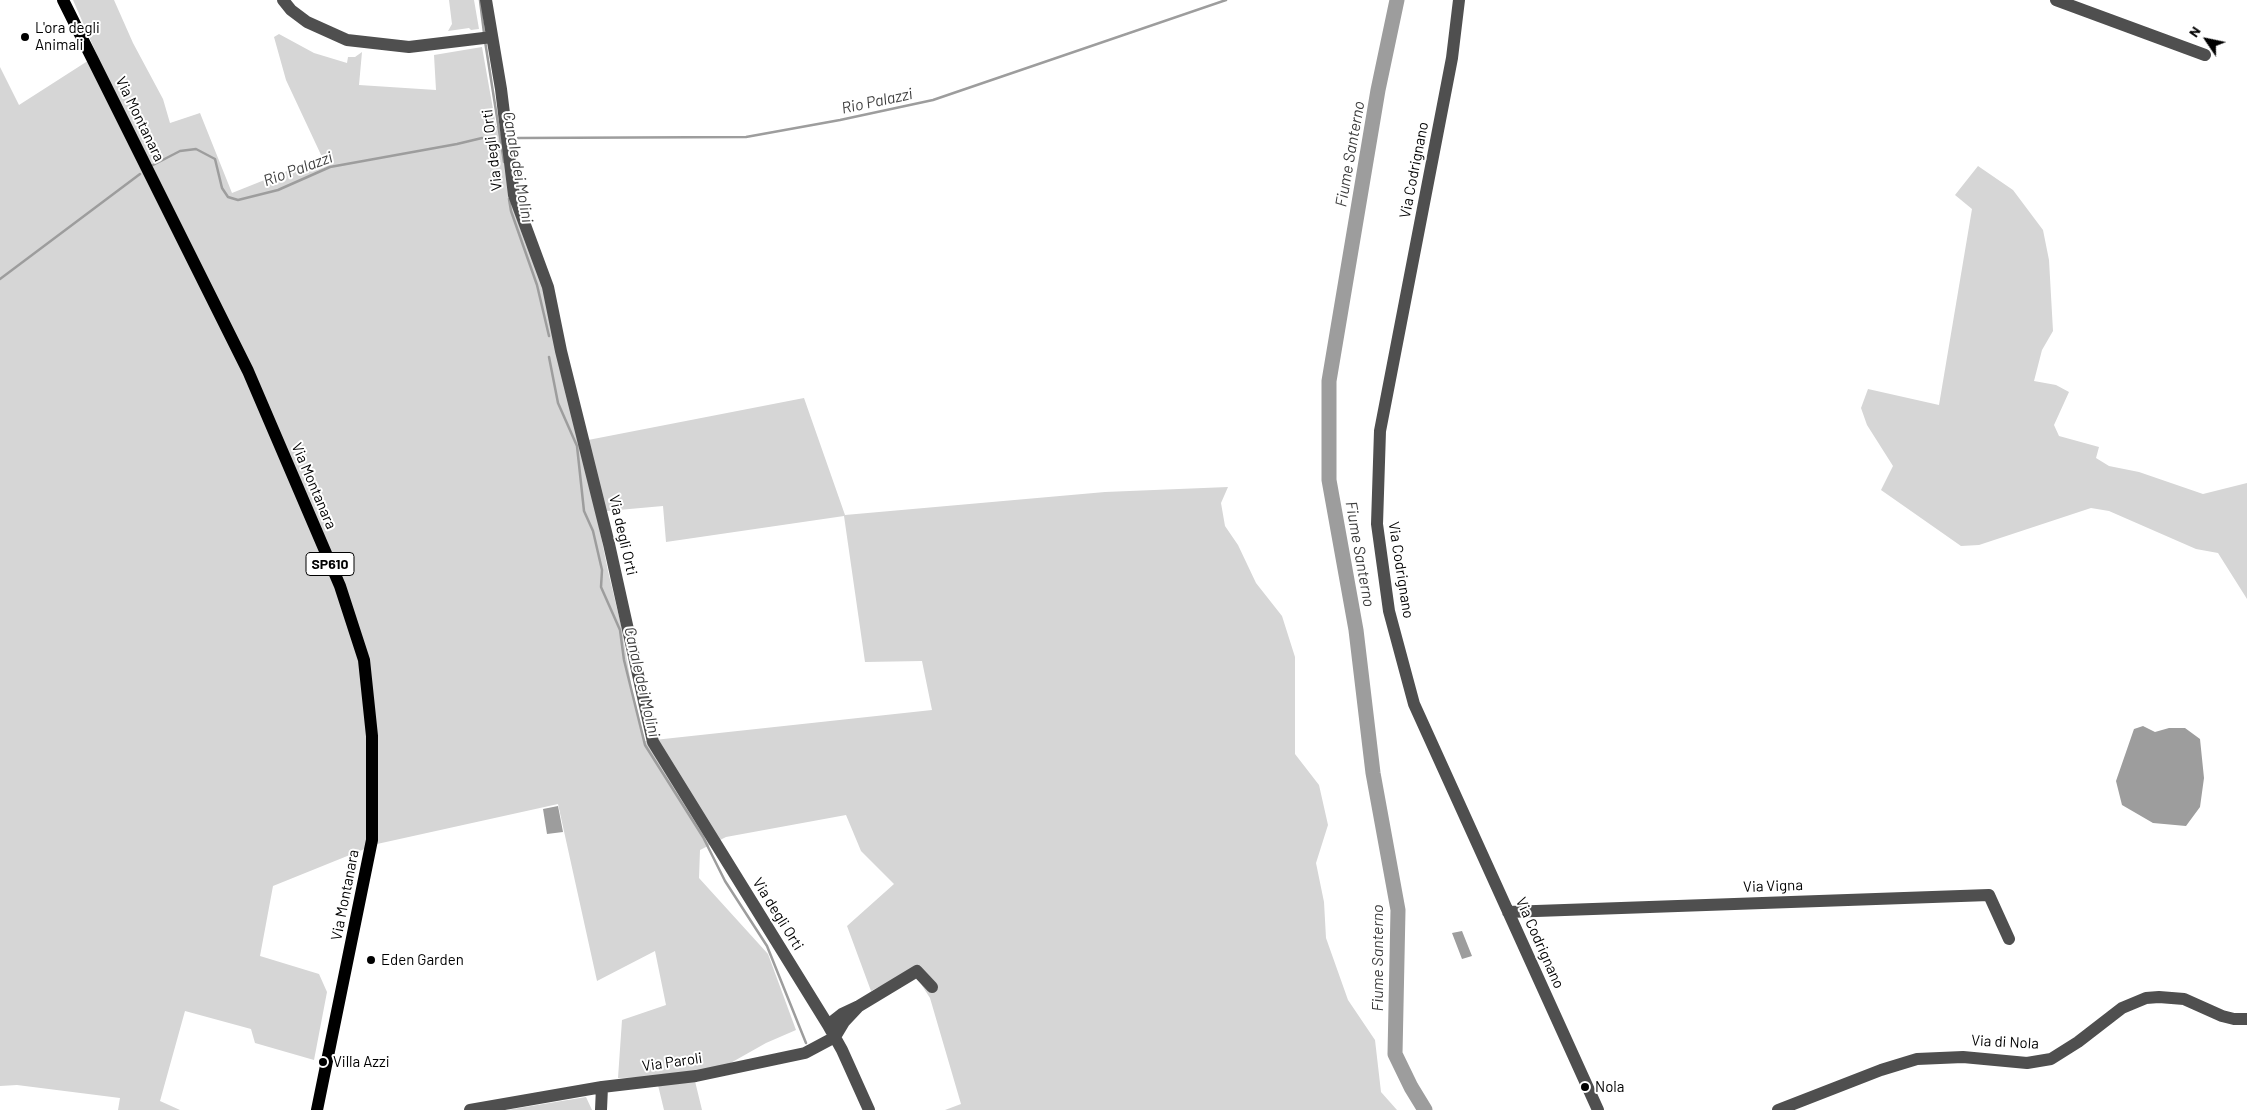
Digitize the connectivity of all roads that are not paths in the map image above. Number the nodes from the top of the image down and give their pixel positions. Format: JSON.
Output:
{"nodes":[{"id":1,"x":63,"y":0,"type":"edge"},
{"id":2,"x":283,"y":0,"type":"edge"},
{"id":3,"x":486,"y":0,"type":"edge"},
{"id":4,"x":1459,"y":0,"type":"edge"},
{"id":5,"x":2056,"y":0,"type":"edge"},
{"id":6,"x":486,"y":37,"type":"junction"},
{"id":7,"x":2206,"y":55,"type":"dead end"},
{"id":8,"x":1508,"y":912,"type":"junction"},
{"id":9,"x":2009,"y":939,"type":"dead end"},
{"id":10,"x":932,"y":987,"type":"dead end"},
{"id":11,"x":859,"y":1006,"type":"junction"},
{"id":12,"x":2247,"y":1019,"type":"edge"},
{"id":13,"x":828,"y":1025,"type":"junction"},
{"id":14,"x":835,"y":1037,"type":"junction"},
{"id":15,"x":602,"y":1087,"type":"junction"},
{"id":16,"x":321,"y":1107,"type":"edge"},
{"id":17,"x":470,"y":1110,"type":"edge"},
{"id":18,"x":601,"y":1110,"type":"edge"},
{"id":19,"x":869,"y":1110,"type":"edge"},
{"id":20,"x":1598,"y":1110,"type":"edge"},
{"id":21,"x":1778,"y":1110,"type":"edge"}],
"edges":[{"from":1,"to":16,"type":"main road","name":"Via Montanara","number":"SP610"},
{"from":2,"to":6,"type":"street"},
{"from":3,"to":6,"type":"street","name":"Via degli Orti"},
{"from":4,"to":8,"type":"street","name":"Via Codrignano"},
{"from":5,"to":7,"type":"street"},
{"from":6,"to":13,"type":"street","name":"Via degli Orti"},
{"from":8,"to":9,"type":"street","name":"Via Vigna"},
{"from":8,"to":20,"type":"street","name":"Via Codrignano"},
{"from":10,"to":11,"type":"street","name":"Via Paroli"},
{"from":11,"to":13,"type":"street","name":"Via Paroli"},
{"from":11,"to":14,"type":"street","name":"Via Paroli"},
{"from":12,"to":21,"type":"street","name":"Via di Nola"},
{"from":13,"to":14,"type":"street","name":"Via degli Orti"},
{"from":14,"to":15,"type":"street","name":"Via Paroli"},
{"from":14,"to":19,"type":"street","name":"Via degli Orti"},
{"from":15,"to":17,"type":"street","name":"Via Paroli"},
{"from":15,"to":18,"type":"street"}]}
